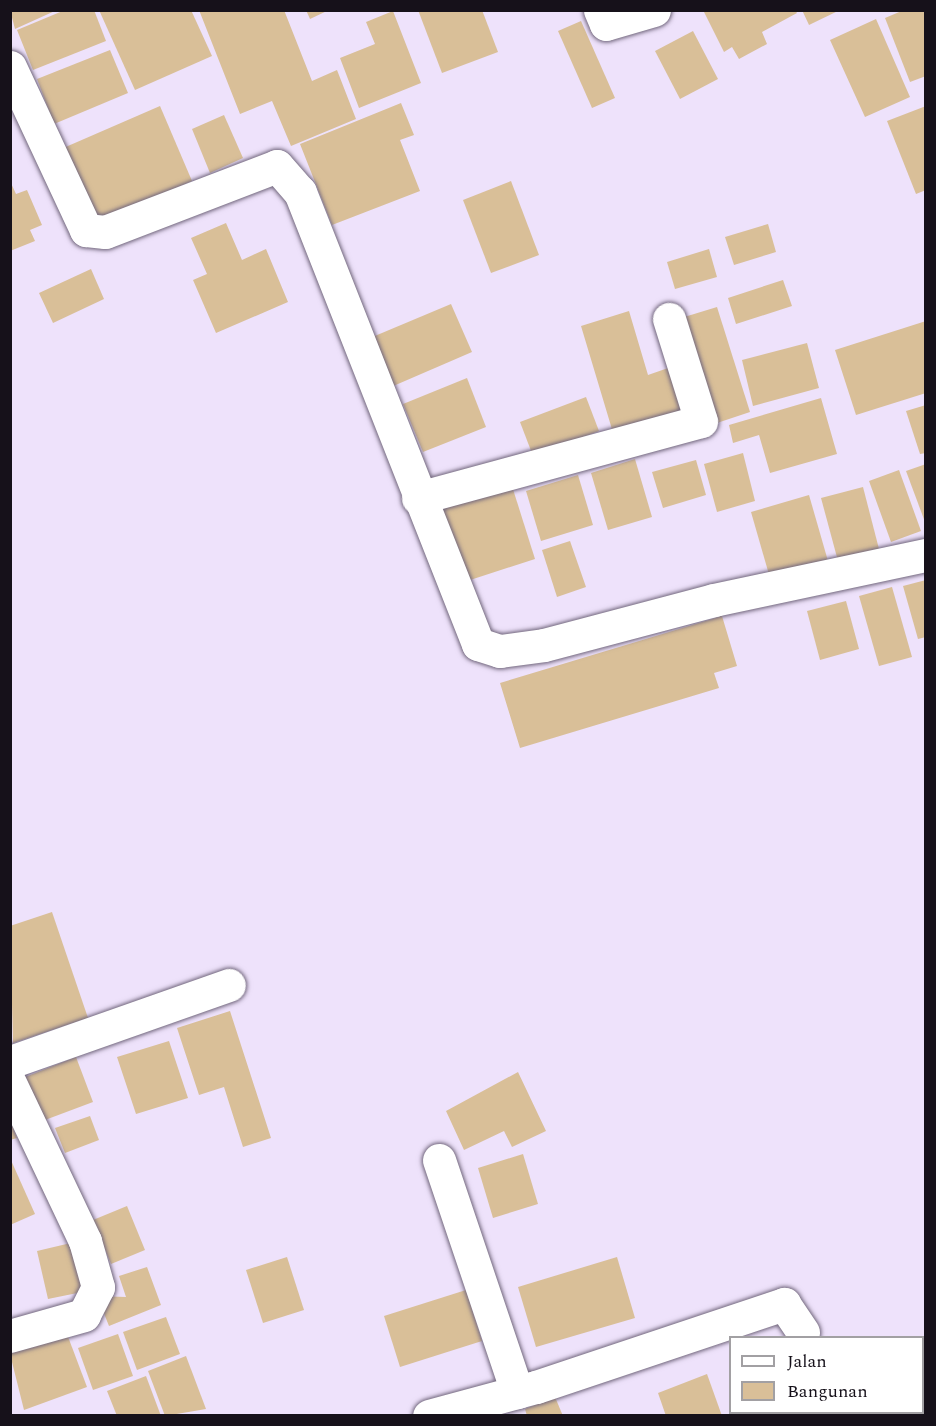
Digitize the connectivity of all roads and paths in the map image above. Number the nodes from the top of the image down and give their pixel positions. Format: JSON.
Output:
{"nodes":[{"id":1,"x":600,"y":10,"type":"edge"},
{"id":2,"x":654,"y":10,"type":"edge"},
{"id":3,"x":10,"y":67,"type":"edge"},
{"id":4,"x":669,"y":319,"type":"dead end"},
{"id":5,"x":418,"y":498,"type":"junction"},
{"id":6,"x":926,"y":555,"type":"edge"},
{"id":7,"x":229,"y":985,"type":"dead end"},
{"id":8,"x":10,"y":1062,"type":"edge"},
{"id":9,"x":10,"y":1083,"type":"edge"},
{"id":10,"x":439,"y":1160,"type":"dead end"},
{"id":11,"x":803,"y":1332,"type":"dead end"},
{"id":12,"x":10,"y":1336,"type":"edge"},
{"id":13,"x":517,"y":1392,"type":"junction"},
{"id":14,"x":429,"y":1416,"type":"edge"}],
"edges":[{"from":1,"to":2,"type":"street"},
{"from":3,"to":5,"type":"street"},
{"from":4,"to":5,"type":"street"},
{"from":5,"to":6,"type":"street"},
{"from":7,"to":8,"type":"street"},
{"from":9,"to":12,"type":"street"},
{"from":10,"to":13,"type":"street"},
{"from":11,"to":13,"type":"street"},
{"from":13,"to":14,"type":"street"}]}
